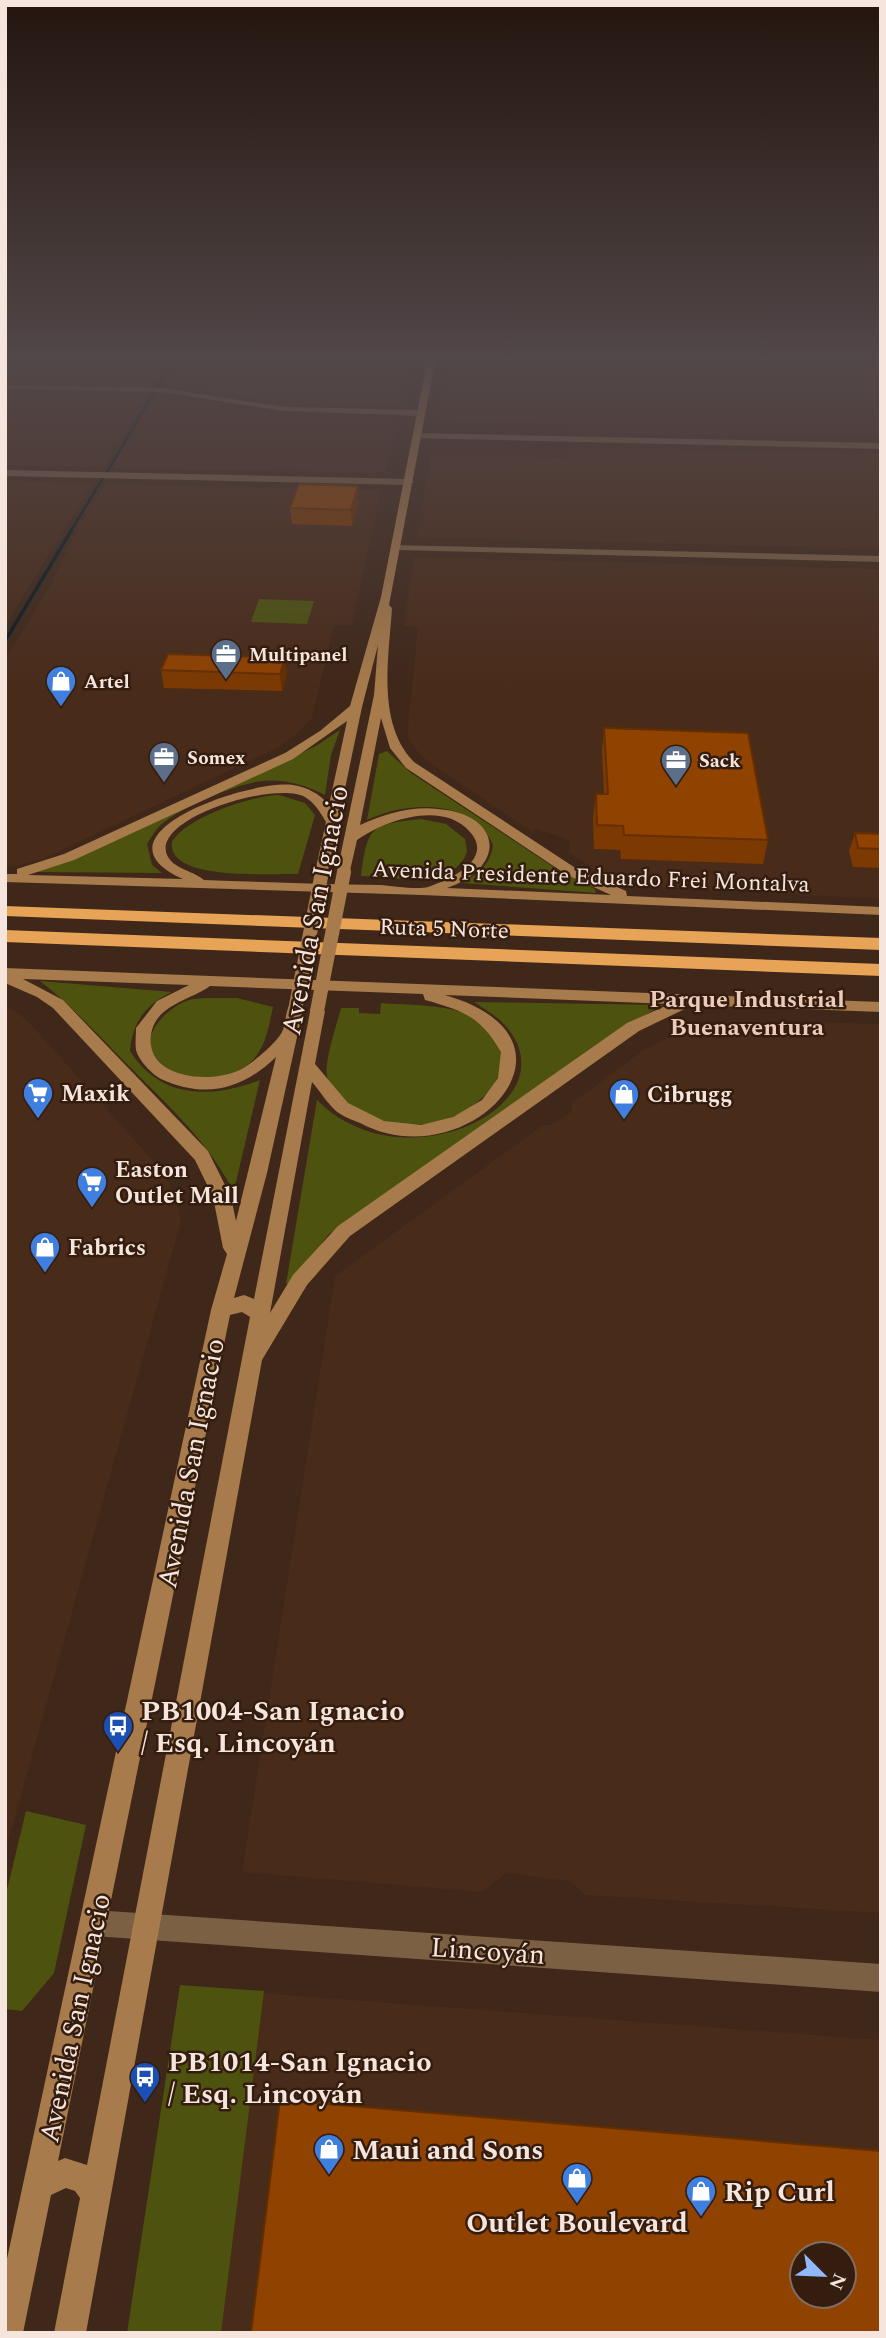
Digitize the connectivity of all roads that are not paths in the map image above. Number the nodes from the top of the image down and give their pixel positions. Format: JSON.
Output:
{"nodes":[{"id":1,"x":410,"y":471,"type":"edge"},
{"id":2,"x":5,"y":472,"type":"edge"},
{"id":3,"x":408,"y":482,"type":"junction"},
{"id":4,"x":396,"y":547,"type":"junction"},
{"id":5,"x":881,"y":559,"type":"edge"},
{"id":6,"x":386,"y":597,"type":"junction"},
{"id":7,"x":380,"y":695,"type":"junction"},
{"id":8,"x":356,"y":707,"type":"junction"},
{"id":9,"x":333,"y":823,"type":"junction"},
{"id":10,"x":351,"y":838,"type":"junction"},
{"id":11,"x":5,"y":877,"type":"edge"},
{"id":12,"x":207,"y":883,"type":"junction"},
{"id":13,"x":422,"y":891,"type":"junction"},
{"id":14,"x":641,"y":900,"type":"junction"},
{"id":15,"x":5,"y":911,"type":"edge"},
{"id":16,"x":881,"y":911,"type":"edge"},
{"id":17,"x":5,"y":936,"type":"edge"},
{"id":18,"x":881,"y":942,"type":"edge"},
{"id":19,"x":875,"y":970,"type":"edge"},
{"id":20,"x":5,"y":975,"type":"edge"},
{"id":21,"x":213,"y":982,"type":"junction"},
{"id":22,"x":396,"y":989,"type":"junction"},
{"id":23,"x":699,"y":1000,"type":"junction"},
{"id":24,"x":881,"y":1007,"type":"edge"},
{"id":25,"x":290,"y":1033,"type":"junction"},
{"id":26,"x":309,"y":1067,"type":"junction"},
{"id":27,"x":233,"y":1258,"type":"junction"},
{"id":28,"x":221,"y":1310,"type":"junction"},
{"id":29,"x":260,"y":1313,"type":"junction"},
{"id":30,"x":251,"y":1363,"type":"junction"},
{"id":31,"x":94,"y":1923,"type":"junction"},
{"id":32,"x":146,"y":1927,"type":"junction"},
{"id":33,"x":881,"y":1978,"type":"edge"},
{"id":34,"x":39,"y":2185,"type":"junction"},
{"id":35,"x":96,"y":2193,"type":"junction"},
{"id":36,"x":7,"y":2333,"type":"edge"},
{"id":37,"x":71,"y":2333,"type":"edge"}],
"edges":[{"from":1,"to":3,"type":"main road","name":"Avenida San Ignacio"},
{"from":2,"to":3,"type":"street"},
{"from":3,"to":4,"type":"main road","name":"Avenida San Ignacio"},
{"from":4,"to":5,"type":"street"},
{"from":4,"to":6,"type":"main road","name":"Avenida San Ignacio"},
{"from":6,"to":7,"type":"main road","name":"Avenida San Ignacio"},
{"from":6,"to":8,"type":"main road","name":"Avenida San Ignacio"},
{"from":7,"to":10,"type":"main road","name":"Avenida San Ignacio"},
{"from":7,"to":14,"type":"main road"},
{"from":8,"to":9,"type":"main road","name":"Avenida San Ignacio"},
{"from":8,"to":11,"type":"main road"},
{"from":9,"to":12,"type":"main road"},
{"from":9,"to":25,"type":"main road","name":"Avenida San Ignacio","bridge":true},
{"from":10,"to":13,"type":"main road"},
{"from":10,"to":26,"type":"main road","name":"Avenida San Ignacio","bridge":true},
{"from":11,"to":12,"type":"main road","name":"Avenida Presidente Eduardo Frei Montalva"},
{"from":12,"to":13,"type":"main road","name":"Avenida Presidente Eduardo Frei Montalva"},
{"from":13,"to":14,"type":"main road","name":"Avenida Presidente Eduardo Frei Montalva"},
{"from":14,"to":16,"type":"main road","name":"Avenida Presidente Eduardo Frei Montalva"},
{"from":15,"to":18,"type":"highway","name":"Ruta 5 Norte"},
{"from":17,"to":19,"type":"highway","name":"Ruta 5 Norte"},
{"from":20,"to":21,"type":"main road"},
{"from":20,"to":27,"type":"main road"},
{"from":21,"to":22,"type":"main road"},
{"from":21,"to":25,"type":"main road"},
{"from":22,"to":23,"type":"main road"},
{"from":22,"to":26,"type":"main road"},
{"from":23,"to":24,"type":"main road"},
{"from":23,"to":30,"type":"main road"},
{"from":25,"to":27,"type":"main road","name":"Avenida San Ignacio"},
{"from":26,"to":29,"type":"main road","name":"Avenida San Ignacio"},
{"from":27,"to":28,"type":"main road","name":"Avenida San Ignacio"},
{"from":28,"to":29,"type":"main road"},
{"from":28,"to":31,"type":"main road","name":"Avenida San Ignacio"},
{"from":29,"to":30,"type":"main road","name":"Avenida San Ignacio"},
{"from":30,"to":32,"type":"main road","name":"Avenida San Ignacio"},
{"from":31,"to":32,"type":"street","name":"Lincoyán"},
{"from":31,"to":34,"type":"main road","name":"Avenida San Ignacio"},
{"from":32,"to":33,"type":"street","name":"Lincoyán"},
{"from":32,"to":35,"type":"main road","name":"Avenida San Ignacio"},
{"from":34,"to":35,"type":"main road"},
{"from":34,"to":36,"type":"main road","name":"Avenida San Ignacio"},
{"from":35,"to":37,"type":"main road","name":"Avenida San Ignacio"}]}
